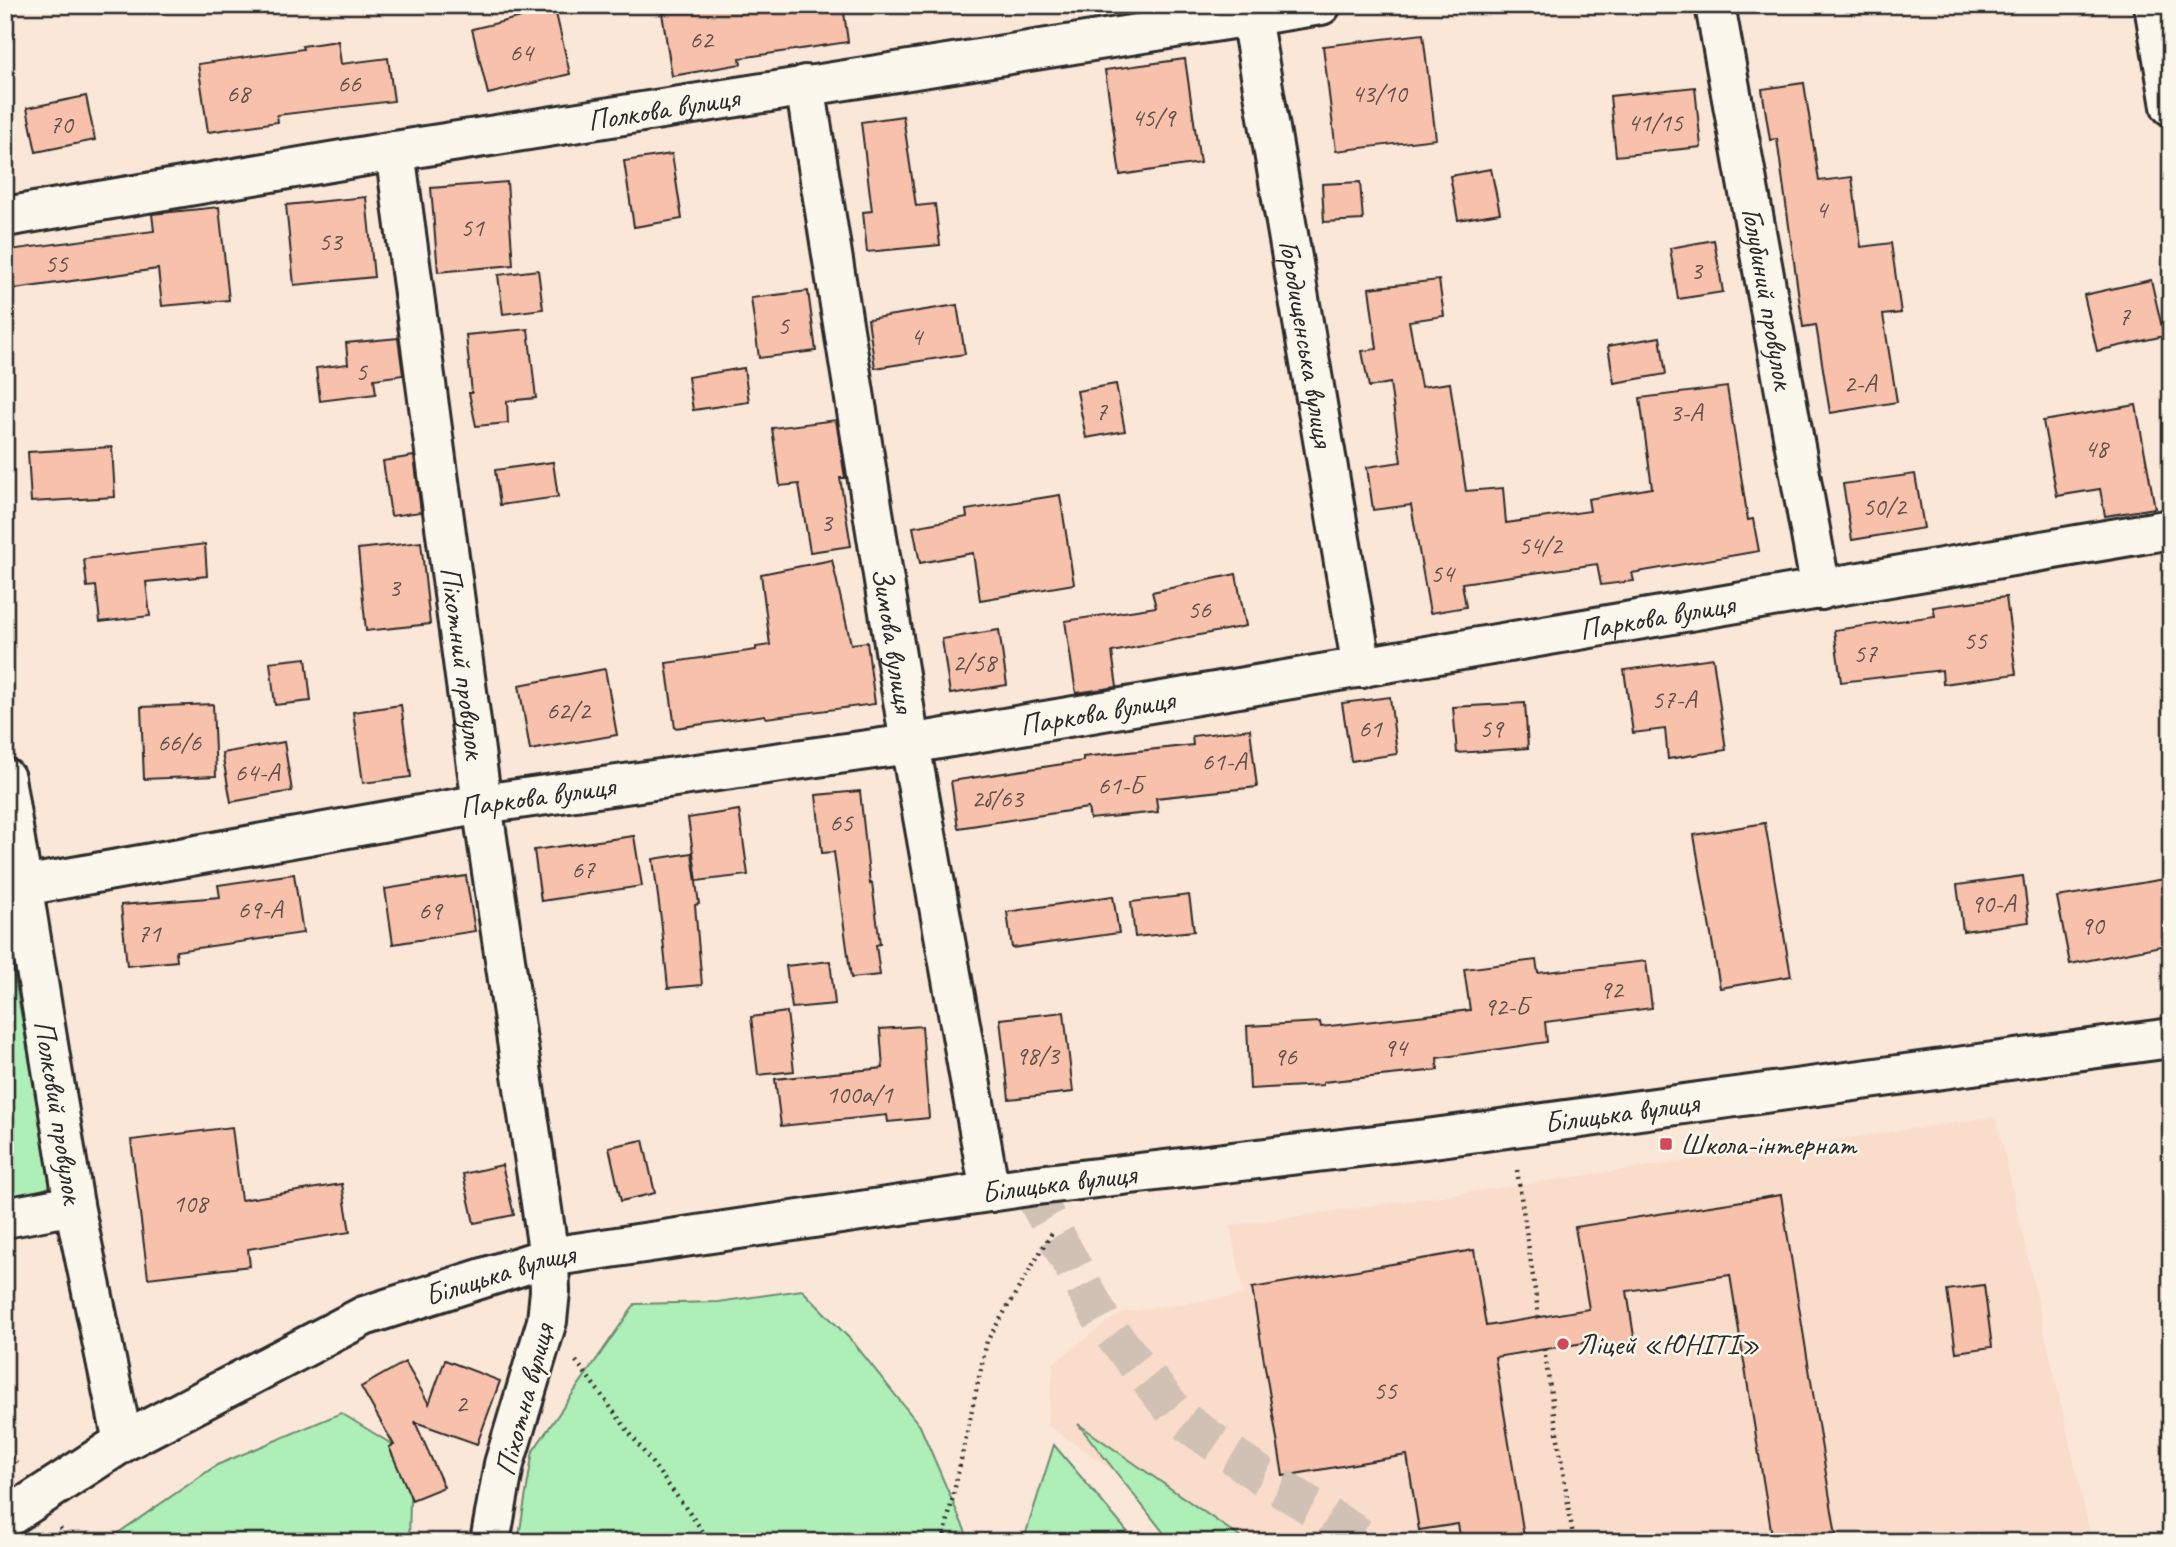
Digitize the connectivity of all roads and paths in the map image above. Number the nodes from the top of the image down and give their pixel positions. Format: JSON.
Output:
{"nodes":[{"id":1,"x":1321,"y":5,"type":"edge"},
{"id":2,"x":1715,"y":5,"type":"edge"},
{"id":3,"x":2154,"y":5,"type":"edge"},
{"id":4,"x":1251,"y":17,"type":"junction"},
{"id":5,"x":805,"y":85,"type":"junction"},
{"id":6,"x":2171,"y":106,"type":"edge"},
{"id":7,"x":395,"y":151,"type":"junction"},
{"id":8,"x":5,"y":217,"type":"edge"},
{"id":9,"x":2171,"y":529,"type":"edge"},
{"id":10,"x":1821,"y":590,"type":"junction"},
{"id":11,"x":1362,"y":668,"type":"junction"},
{"id":12,"x":909,"y":744,"type":"junction"},
{"id":13,"x":5,"y":778,"type":"edge"},
{"id":14,"x":482,"y":804,"type":"junction"},
{"id":15,"x":23,"y":886,"type":"junction"},
{"id":16,"x":2171,"y":1038,"type":"edge"},
{"id":17,"x":1517,"y":1170,"type":"dead end"},
{"id":18,"x":990,"y":1192,"type":"junction"},
{"id":19,"x":74,"y":1205,"type":"junction"},
{"id":20,"x":5,"y":1218,"type":"edge"},
{"id":21,"x":1053,"y":1231,"type":"dead end"},
{"id":22,"x":549,"y":1257,"type":"junction"},
{"id":23,"x":1539,"y":1317,"type":"dead end"},
{"id":24,"x":547,"y":1321,"type":"junction"},
{"id":25,"x":1544,"y":1349,"type":"dead end"},
{"id":26,"x":123,"y":1441,"type":"junction"},
{"id":27,"x":5,"y":1444,"type":"edge"},
{"id":28,"x":16,"y":1464,"type":"dead end"},
{"id":29,"x":5,"y":1519,"type":"edge"},
{"id":30,"x":491,"y":1542,"type":"edge"},
{"id":31,"x":711,"y":1542,"type":"edge"},
{"id":32,"x":943,"y":1542,"type":"edge"},
{"id":33,"x":1574,"y":1542,"type":"edge"}],
"edges":[{"from":1,"to":4,"type":"street","name":"Полкова вулиця"},
{"from":2,"to":10,"type":"street","name":"Голубиний провулок"},
{"from":3,"to":6,"type":"street"},
{"from":4,"to":5,"type":"street","name":"Полкова вулиця"},
{"from":4,"to":11,"type":"street","name":"Городищенська вулиця"},
{"from":5,"to":7,"type":"street","name":"Полкова вулиця"},
{"from":5,"to":12,"type":"street","name":"Зимова вулиця"},
{"from":7,"to":8,"type":"street","name":"Полкова вулиця"},
{"from":7,"to":14,"type":"street","name":"Піхотний провулок"},
{"from":9,"to":10,"type":"street","name":"Паркова вулиця"},
{"from":10,"to":11,"type":"street","name":"Паркова вулиця"},
{"from":11,"to":12,"type":"street","name":"Паркова вулиця"},
{"from":12,"to":14,"type":"street","name":"Паркова вулиця"},
{"from":12,"to":18,"type":"street","name":"Зимова вулиця"},
{"from":13,"to":15,"type":"street","name":"Полковий провулок"},
{"from":14,"to":15,"type":"street","name":"Паркова вулиця"},
{"from":14,"to":22,"type":"street","name":"Піхотний провулок"},
{"from":15,"to":19,"type":"street","name":"Полковий провулок"},
{"from":16,"to":18,"type":"street","name":"Білицька вулиця"},
{"from":17,"to":23,"type":"path"},
{"from":18,"to":22,"type":"street","name":"Білицька вулиця"},
{"from":19,"to":20,"type":"street"},
{"from":19,"to":26,"type":"street","name":"Полковий провулок"},
{"from":21,"to":32,"type":"path"},
{"from":22,"to":24,"type":"street","name":"Піхотна вулиця"},
{"from":22,"to":26,"type":"street","name":"Білицька вулиця"},
{"from":24,"to":30,"type":"street","name":"Піхотна вулиця"},
{"from":24,"to":31,"type":"path"},
{"from":25,"to":33,"type":"path"},
{"from":26,"to":29,"type":"street","name":"Білицька вулиця"},
{"from":27,"to":28,"type":"path"}]}
